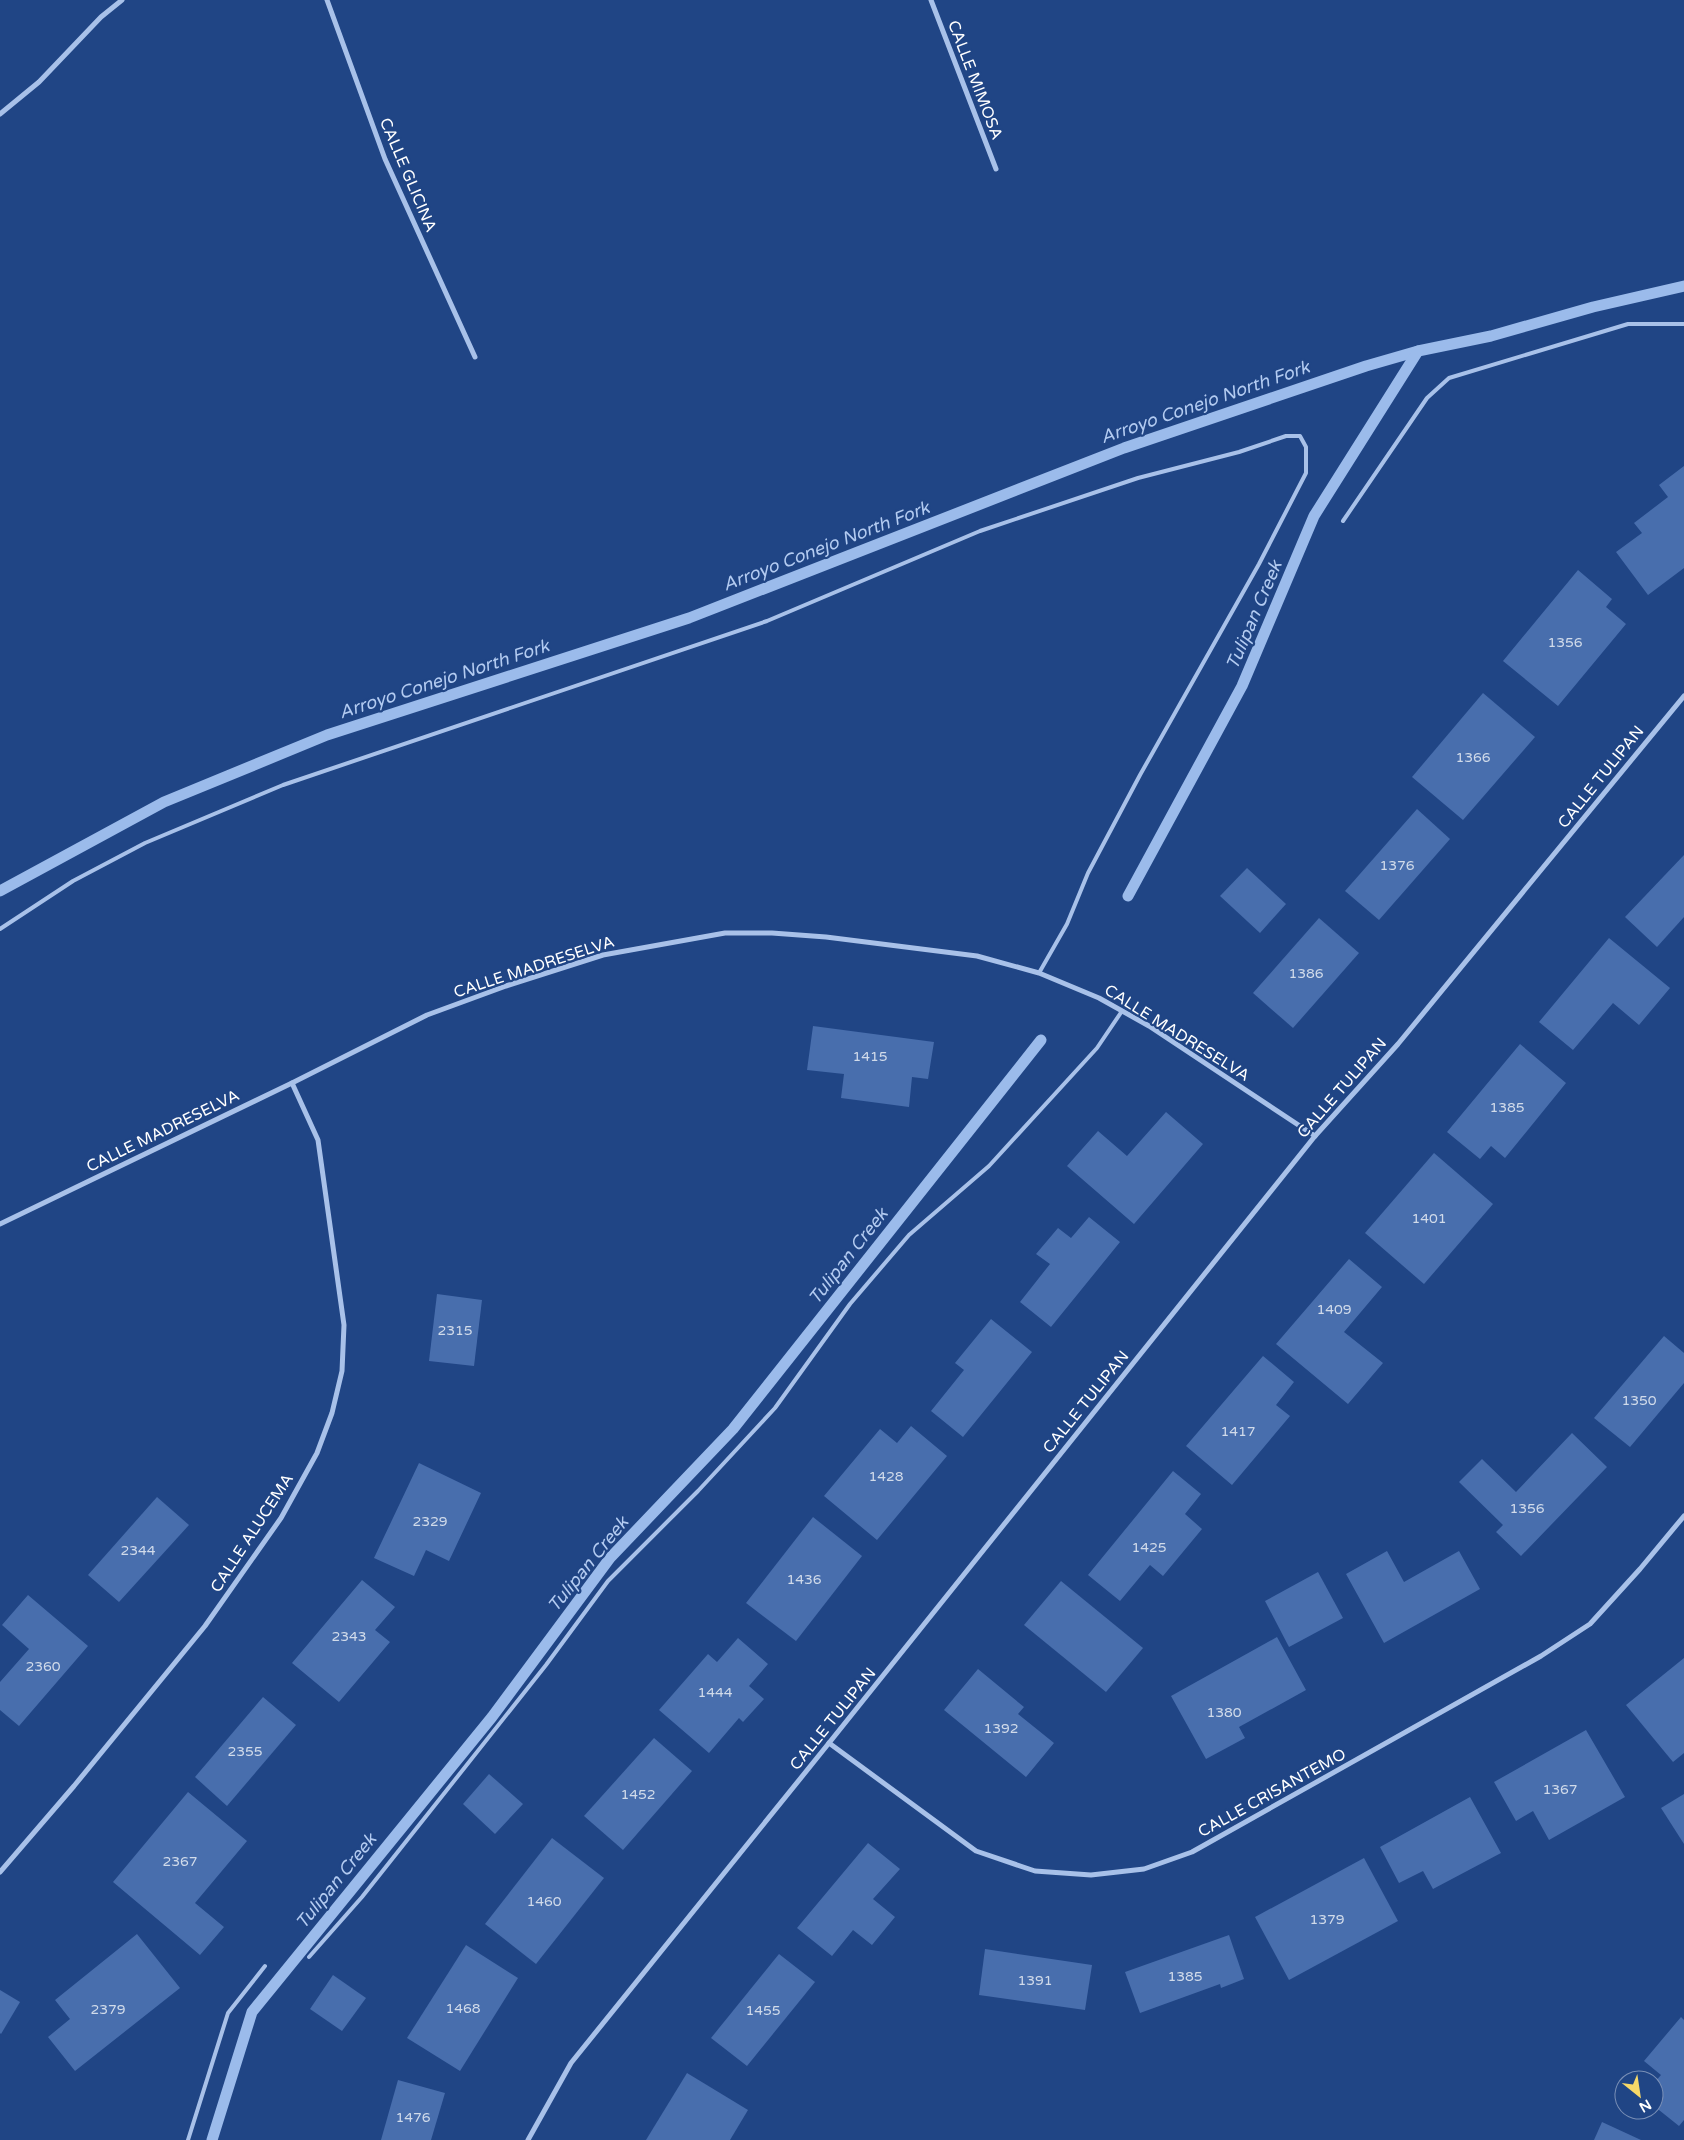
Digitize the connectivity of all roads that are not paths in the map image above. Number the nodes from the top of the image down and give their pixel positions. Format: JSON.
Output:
{"nodes":[{"id":1,"x":122,"y":0,"type":"edge"},
{"id":2,"x":327,"y":0,"type":"edge"},
{"id":3,"x":931,"y":0,"type":"edge"},
{"id":4,"x":0,"y":114,"type":"edge"},
{"id":5,"x":996,"y":169,"type":"dead end"},
{"id":6,"x":1684,"y":324,"type":"edge"},
{"id":7,"x":475,"y":357,"type":"dead end"},
{"id":8,"x":1343,"y":521,"type":"dead end"},
{"id":9,"x":1684,"y":696,"type":"edge"},
{"id":10,"x":0,"y":929,"type":"edge"},
{"id":11,"x":1039,"y":973,"type":"junction"},
{"id":12,"x":1122,"y":1011,"type":"junction"},
{"id":13,"x":292,"y":1084,"type":"junction"},
{"id":14,"x":1315,"y":1136,"type":"junction"},
{"id":15,"x":0,"y":1224,"type":"edge"},
{"id":16,"x":1684,"y":1516,"type":"edge"},
{"id":17,"x":830,"y":1743,"type":"junction"},
{"id":18,"x":0,"y":1872,"type":"edge"},
{"id":19,"x":309,"y":1957,"type":"dead end"},
{"id":20,"x":265,"y":1966,"type":"dead end"},
{"id":21,"x":188,"y":2140,"type":"edge"},
{"id":22,"x":528,"y":2140,"type":"edge"}],
"edges":[{"from":1,"to":4,"type":"street"},
{"from":2,"to":7,"type":"street","name":"CALLE GLICINA"},
{"from":3,"to":5,"type":"street","name":"CALLE MIMOSA"},
{"from":6,"to":8,"type":"lane"},
{"from":9,"to":14,"type":"street","name":"CALLE TULIPAN"},
{"from":10,"to":11,"type":"lane"},
{"from":11,"to":12,"type":"street","name":"CALLE MADRESELVA"},
{"from":11,"to":13,"type":"street","name":"CALLE MADRESELVA"},
{"from":12,"to":14,"type":"street","name":"CALLE MADRESELVA"},
{"from":12,"to":19,"type":"lane"},
{"from":13,"to":15,"type":"street","name":"CALLE MADRESELVA"},
{"from":13,"to":18,"type":"street","name":"CALLE ALUCEMA"},
{"from":14,"to":17,"type":"street","name":"CALLE TULIPAN"},
{"from":16,"to":17,"type":"street","name":"CALLE CRISANTEMO"},
{"from":17,"to":22,"type":"street","name":"CALLE TULIPAN"},
{"from":20,"to":21,"type":"lane"}]}
